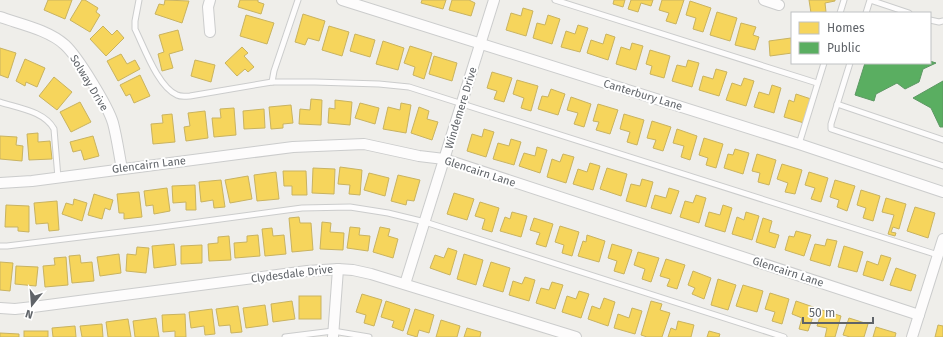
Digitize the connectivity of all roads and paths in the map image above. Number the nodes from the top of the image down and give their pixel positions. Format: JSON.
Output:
{"nodes":[{"id":1,"x":139,"y":0,"type":"edge"},
{"id":2,"x":210,"y":0,"type":"edge"},
{"id":3,"x":298,"y":0,"type":"edge"},
{"id":4,"x":342,"y":0,"type":"edge"},
{"id":5,"x":494,"y":0,"type":"edge"},
{"id":6,"x":555,"y":0,"type":"edge"},
{"id":7,"x":764,"y":0,"type":"edge"},
{"id":8,"x":844,"y":0,"type":"edge"},
{"id":9,"x":870,"y":0,"type":"edge"},
{"id":10,"x":779,"y":5,"type":"dead end"},
{"id":11,"x":840,"y":12,"type":"edge"},
{"id":12,"x":866,"y":12,"type":"edge"},
{"id":13,"x":906,"y":12,"type":"edge"},
{"id":14,"x":0,"y":17,"type":"edge"},
{"id":15,"x":931,"y":20,"type":"edge"},
{"id":16,"x":943,"y":21,"type":"edge"},
{"id":17,"x":210,"y":32,"type":"dead end"},
{"id":18,"x":481,"y":44,"type":"junction"},
{"id":19,"x":824,"y":64,"type":"edge"},
{"id":20,"x":850,"y":64,"type":"edge"},
{"id":21,"x":272,"y":82,"type":"junction"},
{"id":22,"x":817,"y":83,"type":"junction"},
{"id":23,"x":0,"y":102,"type":"edge"},
{"id":24,"x":462,"y":103,"type":"junction"},
{"id":25,"x":837,"y":104,"type":"junction"},
{"id":26,"x":943,"y":140,"type":"edge"},
{"id":27,"x":799,"y":144,"type":"junction"},
{"id":28,"x":444,"y":159,"type":"junction"},
{"id":29,"x":943,"y":166,"type":"edge"},
{"id":30,"x":122,"y":168,"type":"junction"},
{"id":31,"x":58,"y":178,"type":"junction"},
{"id":32,"x":0,"y":183,"type":"edge"},
{"id":33,"x":943,"y":192,"type":"edge"},
{"id":34,"x":425,"y":222,"type":"junction"},
{"id":35,"x":943,"y":239,"type":"edge"},
{"id":36,"x":0,"y":246,"type":"edge"},
{"id":37,"x":938,"y":255,"type":"junction"},
{"id":38,"x":338,"y":269,"type":"junction"},
{"id":39,"x":405,"y":284,"type":"junction"},
{"id":40,"x":0,"y":308,"type":"edge"},
{"id":41,"x":918,"y":315,"type":"junction"},
{"id":42,"x":333,"y":334,"type":"edge"},
{"id":43,"x":285,"y":337,"type":"edge"},
{"id":44,"x":369,"y":337,"type":"edge"},
{"id":45,"x":576,"y":337,"type":"edge"},
{"id":46,"x":784,"y":337,"type":"edge"},
{"id":47,"x":912,"y":337,"type":"edge"}],
"edges":[{"from":1,"to":21,"type":"lane"},
{"from":2,"to":17,"type":"street"},
{"from":3,"to":21,"type":"lane"},
{"from":4,"to":18,"type":"street","name":"Canterbury Lane"},
{"from":5,"to":18,"type":"street","name":"Windemere Drive"},
{"from":6,"to":22,"type":"lane"},
{"from":7,"to":10,"type":"street"},
{"from":8,"to":11,"type":"lane"},
{"from":9,"to":12,"type":"lane"},
{"from":9,"to":13,"type":"lane"},
{"from":14,"to":30,"type":"street","name":"Solway Drive"},
{"from":15,"to":16,"type":"lane"},
{"from":18,"to":24,"type":"street","name":"Windemere Drive"},
{"from":18,"to":27,"type":"street","name":"Canterbury Lane"},
{"from":19,"to":22,"type":"lane"},
{"from":20,"to":25,"type":"lane"},
{"from":21,"to":24,"type":"lane"},
{"from":22,"to":27,"type":"lane"},
{"from":23,"to":31,"type":"lane"},
{"from":24,"to":28,"type":"street","name":"Windemere Drive"},
{"from":24,"to":37,"type":"lane"},
{"from":25,"to":26,"type":"lane"},
{"from":25,"to":29,"type":"lane"},
{"from":27,"to":33,"type":"street","name":"Canterbury Lane"},
{"from":28,"to":30,"type":"street","name":"Glencairn Lane"},
{"from":28,"to":34,"type":"street","name":"Windemere Drive"},
{"from":28,"to":41,"type":"street","name":"Glencairn Lane"},
{"from":30,"to":31,"type":"street","name":"Glencairn Lane"},
{"from":31,"to":32,"type":"street","name":"Glencairn Lane"},
{"from":34,"to":36,"type":"lane"},
{"from":34,"to":39,"type":"street","name":"Windemere Drive"},
{"from":34,"to":46,"type":"lane"},
{"from":35,"to":37,"type":"street"},
{"from":37,"to":41,"type":"street"},
{"from":38,"to":39,"type":"street","name":"Clydesdale Drive"},
{"from":38,"to":40,"type":"street","name":"Clydesdale Drive"},
{"from":38,"to":42,"type":"street"},
{"from":39,"to":45,"type":"street","name":"Clydesdale Drive"},
{"from":41,"to":47,"type":"street"},
{"from":42,"to":43,"type":"lane"},
{"from":42,"to":44,"type":"lane"}]}
